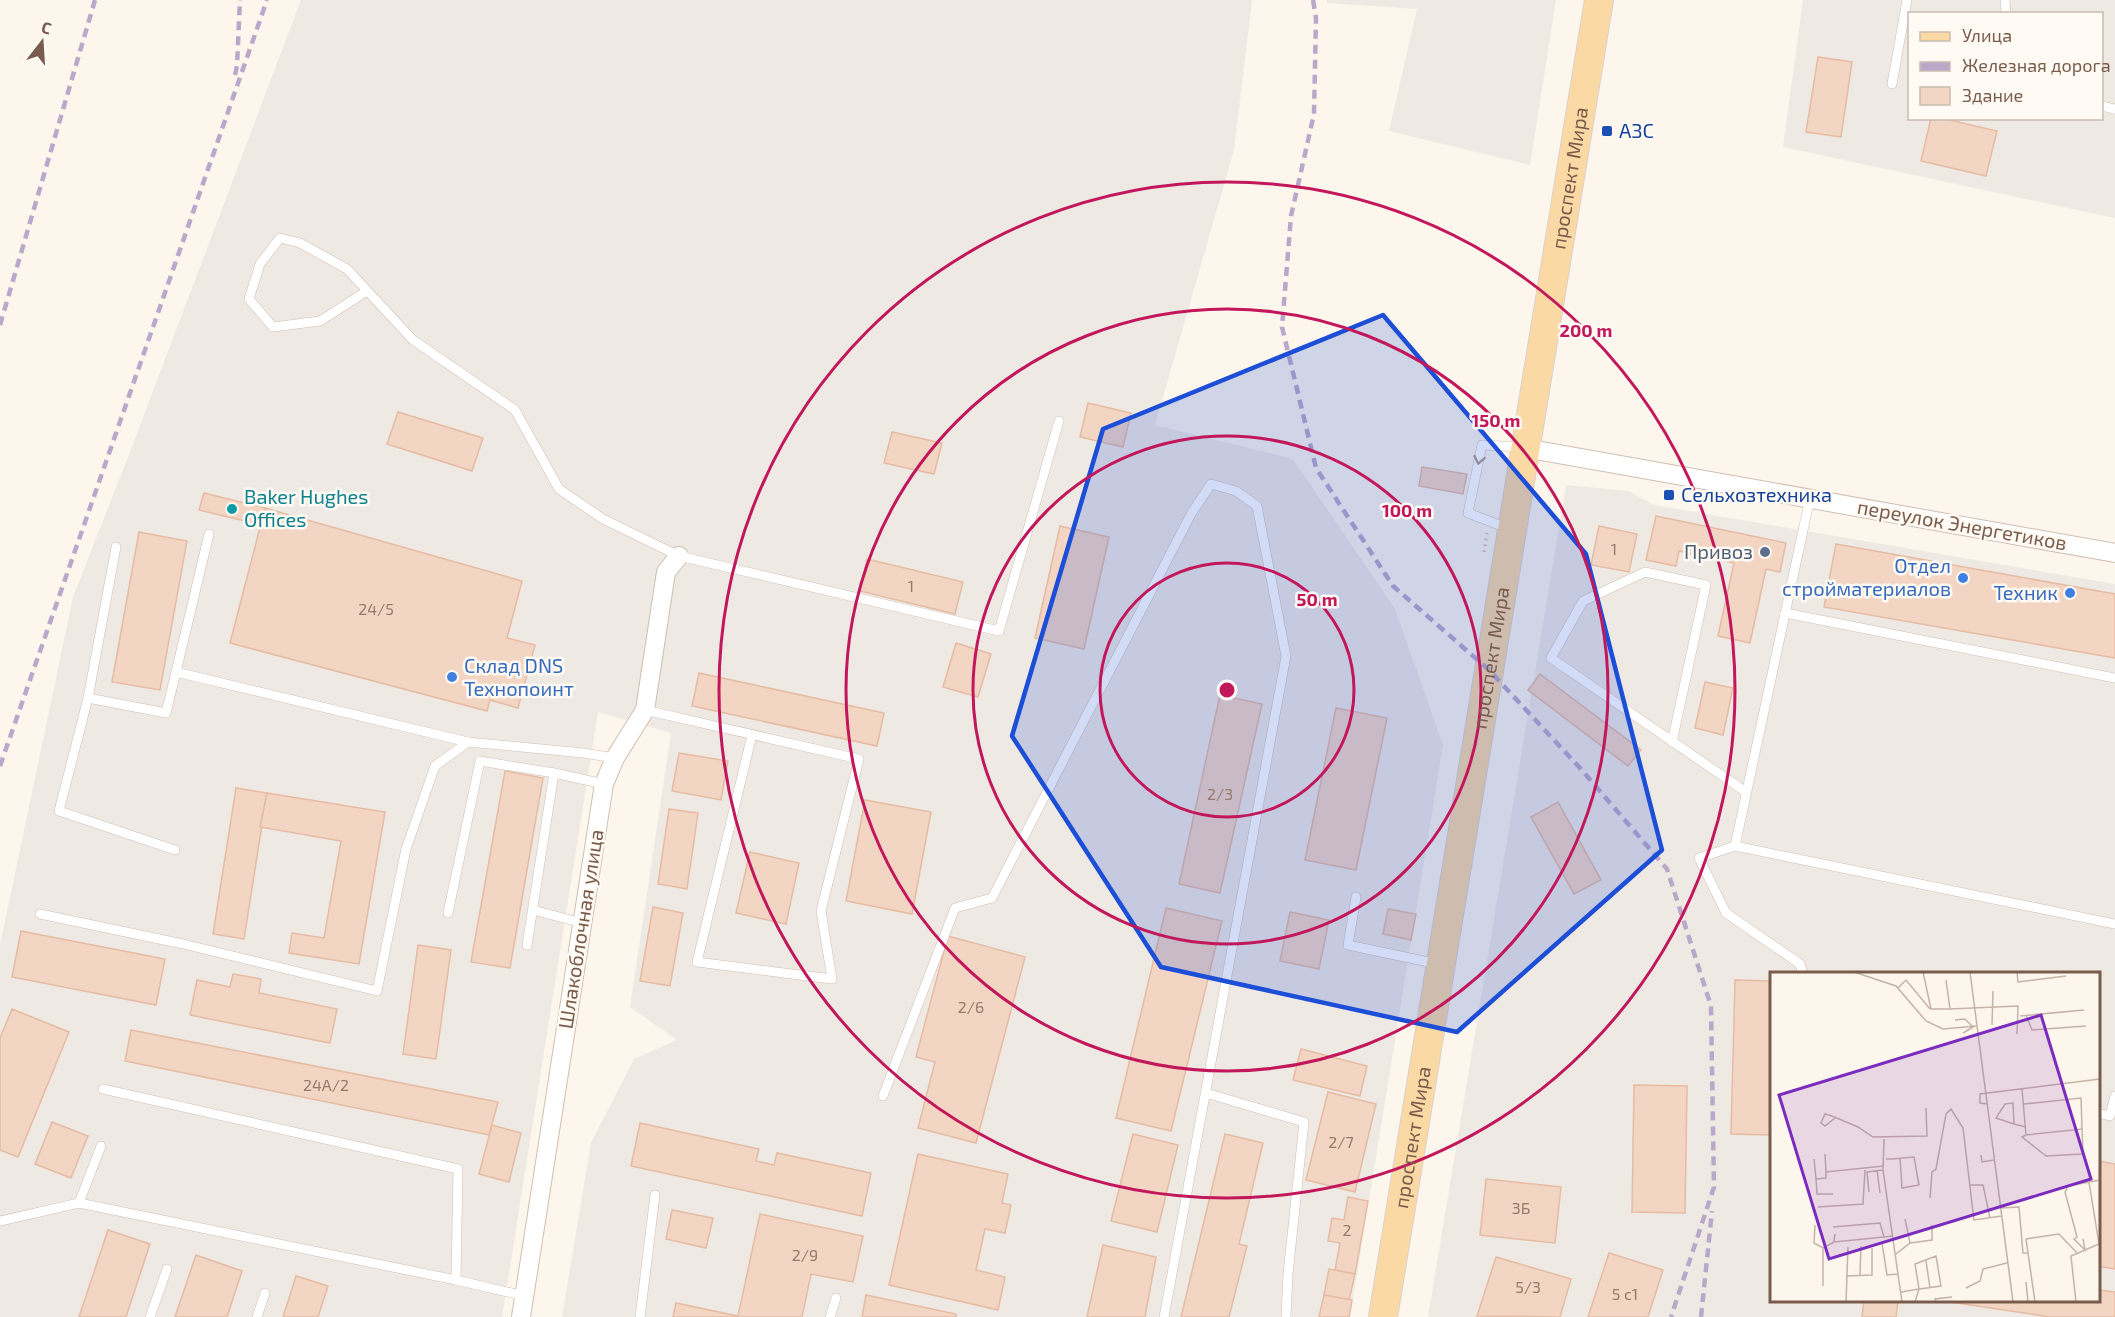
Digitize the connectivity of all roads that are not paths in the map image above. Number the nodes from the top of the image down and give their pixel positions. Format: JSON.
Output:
{"nodes":[{"id":1,"x":1599,"y":0,"type":"edge"},
{"id":2,"x":1907,"y":0,"type":"edge"},
{"id":3,"x":1892,"y":84,"type":"dead end"},
{"id":4,"x":367,"y":291,"type":"junction"},
{"id":5,"x":1059,"y":421,"type":"dead end"},
{"id":6,"x":1525,"y":447,"type":"junction"},
{"id":7,"x":1810,"y":498,"type":"junction"},
{"id":8,"x":1500,"y":525,"type":"junction"},
{"id":9,"x":209,"y":534,"type":"dead end"},
{"id":10,"x":116,"y":547,"type":"dead end"},
{"id":11,"x":2115,"y":553,"type":"edge"},
{"id":12,"x":679,"y":556,"type":"junction"},
{"id":13,"x":1785,"y":613,"type":"junction"},
{"id":14,"x":177,"y":672,"type":"junction"},
{"id":15,"x":2115,"y":678,"type":"edge"},
{"id":16,"x":88,"y":698,"type":"junction"},
{"id":17,"x":645,"y":710,"type":"junction"},
{"id":18,"x":752,"y":735,"type":"junction"},
{"id":19,"x":468,"y":742,"type":"junction"},
{"id":20,"x":1672,"y":742,"type":"junction"},
{"id":21,"x":615,"y":758,"type":"junction"},
{"id":22,"x":554,"y":773,"type":"junction"},
{"id":23,"x":604,"y":784,"type":"junction"},
{"id":24,"x":1746,"y":792,"type":"junction"},
{"id":25,"x":1735,"y":846,"type":"junction"},
{"id":26,"x":175,"y":850,"type":"dead end"},
{"id":27,"x":1356,"y":897,"type":"dead end"},
{"id":28,"x":533,"y":910,"type":"junction"},
{"id":29,"x":448,"y":913,"type":"dead end"},
{"id":30,"x":40,"y":914,"type":"dead end"},
{"id":31,"x":582,"y":923,"type":"junction"},
{"id":32,"x":2115,"y":924,"type":"edge"},
{"id":33,"x":527,"y":945,"type":"dead end"},
{"id":34,"x":1441,"y":964,"type":"junction"},
{"id":35,"x":1802,"y":972,"type":"edge"},
{"id":36,"x":103,"y":1089,"type":"dead end"},
{"id":37,"x":1206,"y":1093,"type":"junction"},
{"id":38,"x":883,"y":1096,"type":"dead end"},
{"id":39,"x":2115,"y":1096,"type":"edge"},
{"id":40,"x":2100,"y":1114,"type":"edge"},
{"id":41,"x":101,"y":1146,"type":"dead end"},
{"id":42,"x":656,"y":1195,"type":"dead end"},
{"id":43,"x":79,"y":1203,"type":"junction"},
{"id":44,"x":0,"y":1221,"type":"edge"},
{"id":45,"x":167,"y":1269,"type":"dead end"},
{"id":46,"x":456,"y":1280,"type":"junction"},
{"id":47,"x":265,"y":1293,"type":"dead end"},
{"id":48,"x":525,"y":1296,"type":"junction"},
{"id":49,"x":836,"y":1298,"type":"dead end"},
{"id":50,"x":150,"y":1317,"type":"edge"},
{"id":51,"x":257,"y":1317,"type":"edge"},
{"id":52,"x":521,"y":1317,"type":"edge"},
{"id":53,"x":640,"y":1317,"type":"edge"},
{"id":54,"x":830,"y":1317,"type":"edge"},
{"id":55,"x":1164,"y":1317,"type":"edge"},
{"id":56,"x":1286,"y":1317,"type":"edge"},
{"id":57,"x":1383,"y":1317,"type":"edge"}],
"edges":[{"from":1,"to":6,"type":"main road","name":"проспект Мира"},
{"from":2,"to":3,"type":"lane"},
{"from":4,"to":4,"type":"lane"},
{"from":4,"to":12,"type":"lane"},
{"from":5,"to":12,"type":"lane"},
{"from":6,"to":7,"type":"street","name":"переулок Энергетиков"},
{"from":6,"to":8,"type":"main road","name":"проспект Мира"},
{"from":6,"to":8,"type":"lane","one_way":true},
{"from":7,"to":11,"type":"street","name":"переулок Энергетиков"},
{"from":7,"to":13,"type":"lane"},
{"from":8,"to":34,"type":"main road","name":"проспект Мира"},
{"from":9,"to":14,"type":"lane"},
{"from":10,"to":16,"type":"lane"},
{"from":12,"to":17,"type":"street","name":"Шлакоблочная улица"},
{"from":13,"to":15,"type":"lane"},
{"from":13,"to":24,"type":"lane"},
{"from":14,"to":16,"type":"lane"},
{"from":14,"to":19,"type":"lane"},
{"from":16,"to":26,"type":"lane"},
{"from":17,"to":18,"type":"lane"},
{"from":17,"to":21,"type":"street","name":"Шлакоблочная улица"},
{"from":18,"to":18,"type":"lane"},
{"from":19,"to":21,"type":"lane"},
{"from":19,"to":30,"type":"lane"},
{"from":20,"to":20,"type":"lane"},
{"from":20,"to":24,"type":"lane"},
{"from":21,"to":23,"type":"street","name":"Шлакоблочная улица"},
{"from":22,"to":23,"type":"lane"},
{"from":22,"to":28,"type":"lane"},
{"from":22,"to":29,"type":"lane"},
{"from":23,"to":31,"type":"street","name":"Шлакоблочная улица"},
{"from":24,"to":25,"type":"lane"},
{"from":25,"to":32,"type":"lane"},
{"from":25,"to":35,"type":"lane"},
{"from":27,"to":34,"type":"lane"},
{"from":28,"to":31,"type":"lane"},
{"from":28,"to":33,"type":"lane"},
{"from":31,"to":48,"type":"street","name":"Шлакоблочная улица"},
{"from":34,"to":57,"type":"main road","name":"проспект Мира"},
{"from":36,"to":46,"type":"lane"},
{"from":37,"to":38,"type":"lane"},
{"from":37,"to":55,"type":"lane"},
{"from":37,"to":56,"type":"lane"},
{"from":39,"to":40,"type":"lane"},
{"from":41,"to":43,"type":"lane"},
{"from":42,"to":53,"type":"lane"},
{"from":43,"to":44,"type":"lane"},
{"from":43,"to":46,"type":"lane"},
{"from":45,"to":50,"type":"lane"},
{"from":46,"to":48,"type":"lane"},
{"from":47,"to":51,"type":"lane"},
{"from":48,"to":52,"type":"street","name":"Шлакоблочная улица"},
{"from":49,"to":54,"type":"lane"}]}
